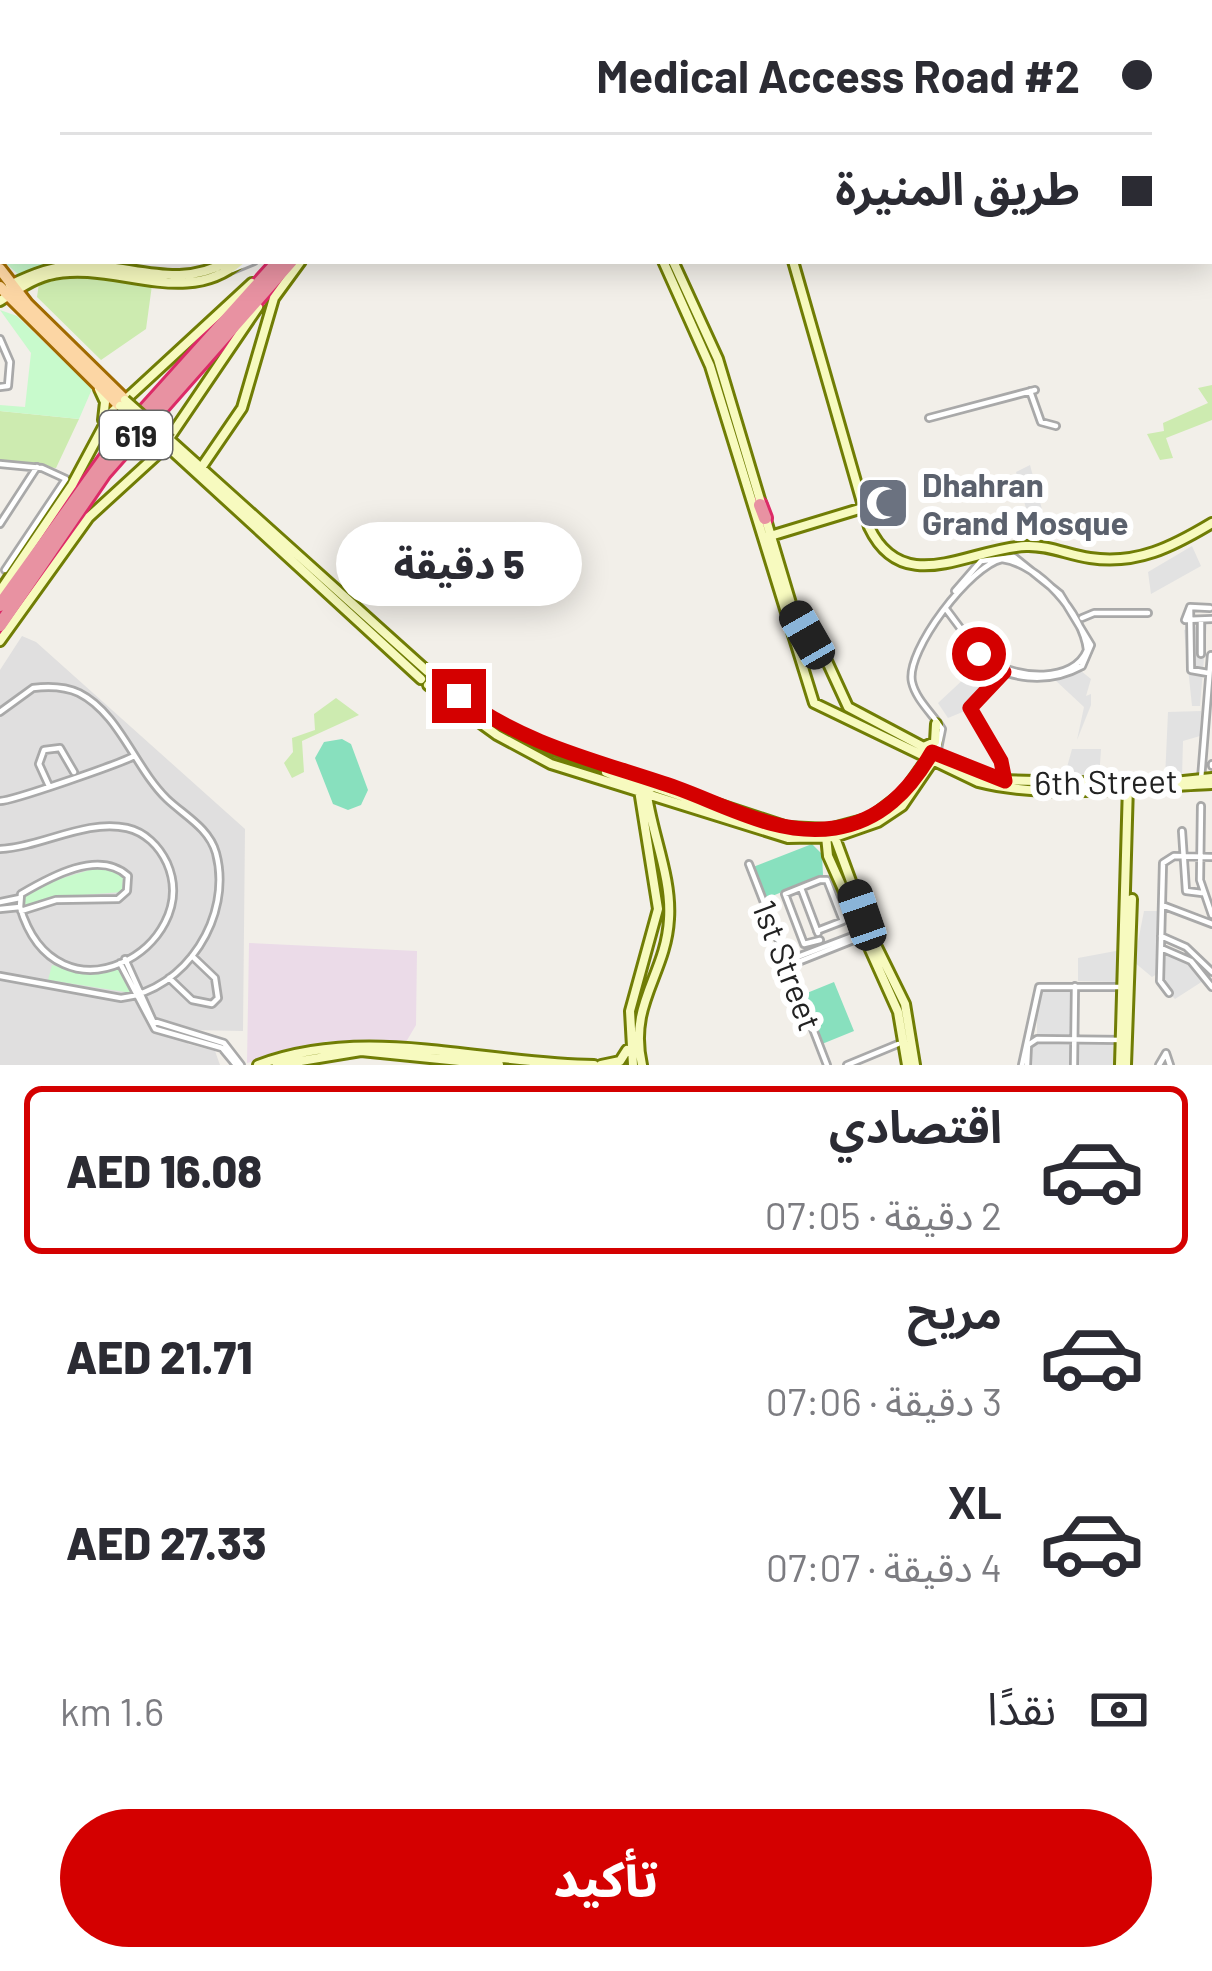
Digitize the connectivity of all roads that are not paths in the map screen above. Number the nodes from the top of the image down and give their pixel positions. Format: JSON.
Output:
{"nodes":[{"id":1,"x":207,"y":264,"type":"edge"},
{"id":2,"x":225,"y":264,"type":"edge"},
{"id":3,"x":234,"y":264,"type":"edge"},
{"id":4,"x":244,"y":264,"type":"edge"},
{"id":5,"x":274,"y":264,"type":"edge"},
{"id":6,"x":274,"y":264,"type":"edge"},
{"id":7,"x":291,"y":264,"type":"edge"},
{"id":8,"x":292,"y":264,"type":"edge"},
{"id":9,"x":292,"y":264,"type":"edge"},
{"id":10,"x":664,"y":264,"type":"edge"},
{"id":11,"x":674,"y":264,"type":"edge"},
{"id":12,"x":795,"y":264,"type":"edge"},
{"id":13,"x":85,"y":266,"type":"edge"},
{"id":14,"x":0,"y":269,"type":"edge"},
{"id":15,"x":216,"y":273,"type":"junction"},
{"id":16,"x":46,"y":276,"type":"junction"},
{"id":17,"x":25,"y":278,"type":"junction"},
{"id":18,"x":4,"y":293,"type":"edge"},
{"id":19,"x":38,"y":314,"type":"junction"},
{"id":20,"x":0,"y":339,"type":"edge"},
{"id":21,"x":104,"y":386,"type":"junction"},
{"id":22,"x":0,"y":387,"type":"edge"},
{"id":23,"x":138,"y":388,"type":"junction"},
{"id":24,"x":123,"y":403,"type":"junction"},
{"id":25,"x":929,"y":418,"type":"dead end"},
{"id":26,"x":182,"y":422,"type":"junction"},
{"id":27,"x":101,"y":426,"type":"junction"},
{"id":28,"x":1056,"y":426,"type":"dead end"},
{"id":29,"x":170,"y":449,"type":"junction"},
{"id":30,"x":0,"y":464,"type":"edge"},
{"id":31,"x":37,"y":467,"type":"junction"},
{"id":32,"x":202,"y":473,"type":"junction"},
{"id":33,"x":864,"y":508,"type":"junction"},
{"id":34,"x":763,"y":512,"type":"junction"},
{"id":35,"x":820,"y":521,"type":"junction"},
{"id":36,"x":1212,"y":521,"type":"edge"},
{"id":37,"x":0,"y":523,"type":"edge"},
{"id":38,"x":764,"y":538,"type":"junction"},
{"id":39,"x":6,"y":570,"type":"edge"},
{"id":40,"x":0,"y":591,"type":"edge"},
{"id":41,"x":0,"y":605,"type":"edge"},
{"id":42,"x":947,"y":608,"type":"junction"},
{"id":43,"x":1210,"y":608,"type":"edge"},
{"id":44,"x":1148,"y":613,"type":"dead end"},
{"id":45,"x":1212,"y":619,"type":"edge"},
{"id":46,"x":1078,"y":621,"type":"junction"},
{"id":47,"x":1202,"y":622,"type":"junction"},
{"id":48,"x":1191,"y":623,"type":"junction"},
{"id":49,"x":0,"y":625,"type":"edge"},
{"id":50,"x":0,"y":641,"type":"edge"},
{"id":51,"x":1202,"y":653,"type":"dead end"},
{"id":52,"x":1211,"y":655,"type":"edge"},
{"id":53,"x":1005,"y":671,"type":"junction"},
{"id":54,"x":1208,"y":673,"type":"junction"},
{"id":55,"x":427,"y":678,"type":"junction"},
{"id":56,"x":0,"y":712,"type":"edge"},
{"id":57,"x":487,"y":717,"type":"junction"},
{"id":58,"x":935,"y":721,"type":"junction"},
{"id":59,"x":1201,"y":743,"type":"junction"},
{"id":60,"x":905,"y":744,"type":"junction"},
{"id":61,"x":918,"y":744,"type":"junction"},
{"id":62,"x":1212,"y":746,"type":"edge"},
{"id":63,"x":933,"y":755,"type":"junction"},
{"id":64,"x":134,"y":756,"type":"junction"},
{"id":65,"x":961,"y":773,"type":"junction"},
{"id":66,"x":75,"y":774,"type":"junction"},
{"id":67,"x":921,"y":777,"type":"junction"},
{"id":68,"x":1207,"y":781,"type":"edge"},
{"id":69,"x":614,"y":783,"type":"junction"},
{"id":70,"x":49,"y":785,"type":"junction"},
{"id":71,"x":1007,"y":785,"type":"junction"},
{"id":72,"x":1131,"y":786,"type":"junction"},
{"id":73,"x":643,"y":789,"type":"junction"},
{"id":74,"x":0,"y":801,"type":"edge"},
{"id":75,"x":678,"y":803,"type":"junction"},
{"id":76,"x":1201,"y":806,"type":"dead end"},
{"id":77,"x":757,"y":819,"type":"junction"},
{"id":78,"x":647,"y":826,"type":"junction"},
{"id":79,"x":861,"y":830,"type":"junction"},
{"id":80,"x":1182,"y":831,"type":"dead end"},
{"id":81,"x":830,"y":835,"type":"junction"},
{"id":82,"x":806,"y":838,"type":"junction"},
{"id":83,"x":0,"y":849,"type":"edge"},
{"id":84,"x":828,"y":856,"type":"junction"},
{"id":85,"x":1178,"y":856,"type":"junction"},
{"id":86,"x":842,"y":857,"type":"junction"},
{"id":87,"x":1200,"y":857,"type":"junction"},
{"id":88,"x":1212,"y":857,"type":"edge"},
{"id":89,"x":749,"y":864,"type":"dead end"},
{"id":90,"x":820,"y":880,"type":"junction"},
{"id":91,"x":801,"y":888,"type":"junction"},
{"id":92,"x":1202,"y":893,"type":"junction"},
{"id":93,"x":1162,"y":904,"type":"junction"},
{"id":94,"x":20,"y":905,"type":"junction"},
{"id":95,"x":0,"y":906,"type":"edge"},
{"id":96,"x":1207,"y":908,"type":"junction"},
{"id":97,"x":1200,"y":915,"type":"junction"},
{"id":98,"x":1212,"y":915,"type":"edge"},
{"id":99,"x":1212,"y":924,"type":"edge"},
{"id":100,"x":817,"y":931,"type":"junction"},
{"id":101,"x":866,"y":933,"type":"junction"},
{"id":102,"x":1161,"y":936,"type":"junction"},
{"id":103,"x":823,"y":946,"type":"junction"},
{"id":104,"x":1161,"y":948,"type":"junction"},
{"id":105,"x":191,"y":956,"type":"junction"},
{"id":106,"x":122,"y":960,"type":"junction"},
{"id":107,"x":787,"y":963,"type":"junction"},
{"id":108,"x":0,"y":976,"type":"edge"},
{"id":109,"x":169,"y":978,"type":"junction"},
{"id":110,"x":1210,"y":979,"type":"edge"},
{"id":111,"x":1075,"y":986,"type":"junction"},
{"id":112,"x":1124,"y":989,"type":"junction"},
{"id":113,"x":1169,"y":993,"type":"dead end"},
{"id":114,"x":139,"y":995,"type":"junction"},
{"id":115,"x":1033,"y":1027,"type":"junction"},
{"id":116,"x":628,"y":1036,"type":"junction"},
{"id":117,"x":1123,"y":1038,"type":"junction"},
{"id":118,"x":1044,"y":1039,"type":"junction"},
{"id":119,"x":1074,"y":1040,"type":"junction"},
{"id":120,"x":898,"y":1043,"type":"dead end"},
{"id":121,"x":238,"y":1065,"type":"edge"},
{"id":122,"x":258,"y":1065,"type":"edge"},
{"id":123,"x":277,"y":1065,"type":"edge"},
{"id":124,"x":499,"y":1065,"type":"edge"},
{"id":125,"x":597,"y":1065,"type":"edge"},
{"id":126,"x":640,"y":1065,"type":"edge"},
{"id":127,"x":827,"y":1065,"type":"edge"},
{"id":128,"x":848,"y":1065,"type":"edge"},
{"id":129,"x":911,"y":1065,"type":"edge"},
{"id":130,"x":1024,"y":1065,"type":"edge"},
{"id":131,"x":1074,"y":1065,"type":"edge"},
{"id":132,"x":1123,"y":1065,"type":"edge"},
{"id":133,"x":1160,"y":1065,"type":"edge"},
{"id":134,"x":1170,"y":1065,"type":"edge"}],
"edges":[{"from":1,"to":15,"type":"street"},
{"from":2,"to":15,"type":"main road"},
{"from":3,"to":15,"type":"main road"},
{"from":4,"to":15,"type":"street"},
{"from":5,"to":23,"type":"main road"},
{"from":6,"to":41,"type":"highway","number":"619"},
{"from":7,"to":49,"type":"highway","number":"619"},
{"from":8,"to":26,"type":"main road"},
{"from":9,"to":32,"type":"main road"},
{"from":10,"to":38,"type":"main road"},
{"from":11,"to":34,"type":"main road"},
{"from":12,"to":33,"type":"main road"},
{"from":13,"to":15,"type":"main road"},
{"from":13,"to":16,"type":"main road"},
{"from":13,"to":17,"type":"main road"},
{"from":14,"to":17,"type":"main road"},
{"from":14,"to":18,"type":"main road"},
{"from":16,"to":18,"type":"main road"},
{"from":16,"to":19,"type":"main road"},
{"from":17,"to":18,"type":"main road"},
{"from":18,"to":19,"type":"main road"},
{"from":18,"to":21,"type":"main road"},
{"from":19,"to":21,"type":"main road"},
{"from":20,"to":22,"type":"street"},
{"from":21,"to":23,"type":"main road"},
{"from":21,"to":24,"type":"main road"},
{"from":21,"to":27,"type":"main road"},
{"from":23,"to":24,"type":"main road"},
{"from":24,"to":27,"type":"main road"},
{"from":24,"to":29,"type":"main road","bridge":true},
{"from":25,"to":28,"type":"street"},
{"from":26,"to":29,"type":"main road"},
{"from":26,"to":29,"type":"main road"},
{"from":27,"to":39,"type":"main road"},
{"from":29,"to":32,"type":"main road"},
{"from":29,"to":50,"type":"main road"},
{"from":30,"to":31,"type":"street"},
{"from":31,"to":37,"type":"street"},
{"from":31,"to":39,"type":"street"},
{"from":32,"to":55,"type":"main road"},
{"from":33,"to":35,"type":"main road"},
{"from":33,"to":36,"type":"main road"},
{"from":34,"to":35,"type":"main road"},
{"from":34,"to":38,"type":"main road"},
{"from":35,"to":38,"type":"main road"},
{"from":38,"to":60,"type":"main road","name":"6th Street"},
{"from":38,"to":61,"type":"main road","name":"6th Street"},
{"from":39,"to":40,"type":"main road"},
{"from":42,"to":46,"type":"street"},
{"from":42,"to":46,"type":"street"},
{"from":42,"to":53,"type":"street"},
{"from":42,"to":58,"type":"street"},
{"from":43,"to":48,"type":"street"},
{"from":44,"to":46,"type":"street"},
{"from":45,"to":47,"type":"street"},
{"from":46,"to":53,"type":"street"},
{"from":47,"to":48,"type":"street"},
{"from":47,"to":51,"type":"street"},
{"from":48,"to":54,"type":"street"},
{"from":52,"to":54,"type":"street"},
{"from":53,"to":71,"type":"street"},
{"from":54,"to":59,"type":"street"},
{"from":55,"to":57,"type":"main road"},
{"from":55,"to":69,"type":"main road"},
{"from":56,"to":64,"type":"street"},
{"from":57,"to":73,"type":"main road"},
{"from":57,"to":77,"type":"main road"},
{"from":58,"to":61,"type":"main road"},
{"from":58,"to":63,"type":"street"},
{"from":59,"to":62,"type":"street"},
{"from":59,"to":68,"type":"street"},
{"from":60,"to":63,"type":"main road","name":"6th Street"},
{"from":60,"to":67,"type":"main road"},
{"from":61,"to":63,"type":"main road","name":"6th Street"},
{"from":63,"to":65,"type":"main road","name":"6th Street"},
{"from":63,"to":67,"type":"main road"},
{"from":63,"to":71,"type":"main road","name":"6th Street"},
{"from":64,"to":66,"type":"street"},
{"from":64,"to":105,"type":"street"},
{"from":65,"to":67,"type":"main road"},
{"from":65,"to":71,"type":"main road","name":"6th Street"},
{"from":66,"to":70,"type":"street"},
{"from":66,"to":70,"type":"street"},
{"from":67,"to":79,"type":"main road"},
{"from":67,"to":81,"type":"main road"},
{"from":68,"to":72,"type":"main road","name":"6th Street"},
{"from":69,"to":73,"type":"main road"},
{"from":69,"to":78,"type":"main road"},
{"from":70,"to":74,"type":"street"},
{"from":71,"to":72,"type":"main road","name":"6th Street"},
{"from":72,"to":112,"type":"main road"},
{"from":73,"to":75,"type":"main road"},
{"from":73,"to":77,"type":"main road"},
{"from":73,"to":78,"type":"main road"},
{"from":75,"to":78,"type":"main road"},
{"from":75,"to":82,"type":"main road"},
{"from":76,"to":87,"type":"street"},
{"from":77,"to":81,"type":"main road"},
{"from":78,"to":116,"type":"main road"},
{"from":78,"to":126,"type":"main road"},
{"from":79,"to":81,"type":"main road"},
{"from":79,"to":86,"type":"main road"},
{"from":80,"to":85,"type":"street"},
{"from":81,"to":82,"type":"main road"},
{"from":81,"to":84,"type":"main road"},
{"from":81,"to":86,"type":"main road"},
{"from":82,"to":84,"type":"street"},
{"from":83,"to":106,"type":"street"},
{"from":84,"to":90,"type":"street"},
{"from":84,"to":101,"type":"main road"},
{"from":85,"to":87,"type":"street"},
{"from":85,"to":92,"type":"street"},
{"from":85,"to":93,"type":"street"},
{"from":86,"to":101,"type":"main road"},
{"from":87,"to":88,"type":"street"},
{"from":87,"to":92,"type":"street"},
{"from":89,"to":107,"type":"street","name":"1st Street"},
{"from":90,"to":91,"type":"street"},
{"from":90,"to":100,"type":"street"},
{"from":91,"to":100,"type":"street"},
{"from":91,"to":103,"type":"street"},
{"from":92,"to":96,"type":"street"},
{"from":93,"to":97,"type":"street"},
{"from":93,"to":102,"type":"street"},
{"from":94,"to":94,"type":"street"},
{"from":94,"to":95,"type":"street"},
{"from":94,"to":106,"type":"street"},
{"from":96,"to":97,"type":"street"},
{"from":96,"to":98,"type":"street"},
{"from":97,"to":99,"type":"street"},
{"from":100,"to":103,"type":"street"},
{"from":101,"to":103,"type":"street"},
{"from":101,"to":129,"type":"main road"},
{"from":102,"to":104,"type":"street"},
{"from":102,"to":110,"type":"street"},
{"from":103,"to":107,"type":"street"},
{"from":104,"to":110,"type":"street"},
{"from":104,"to":113,"type":"street"},
{"from":105,"to":109,"type":"street"},
{"from":105,"to":109,"type":"street"},
{"from":106,"to":114,"type":"street"},
{"from":107,"to":127,"type":"street","name":"1st Street"},
{"from":108,"to":114,"type":"street"},
{"from":109,"to":114,"type":"street"},
{"from":111,"to":112,"type":"street"},
{"from":111,"to":115,"type":"street"},
{"from":111,"to":119,"type":"street"},
{"from":112,"to":117,"type":"main road"},
{"from":114,"to":121,"type":"street"},
{"from":115,"to":118,"type":"street"},
{"from":115,"to":130,"type":"street"},
{"from":116,"to":125,"type":"main road"},
{"from":116,"to":126,"type":"main road"},
{"from":117,"to":119,"type":"street"},
{"from":117,"to":132,"type":"main road"},
{"from":118,"to":119,"type":"street"},
{"from":118,"to":130,"type":"street"},
{"from":119,"to":131,"type":"street"},
{"from":120,"to":128,"type":"street","name":"1st Street"},
{"from":122,"to":125,"type":"main road"},
{"from":123,"to":124,"type":"main road"},
{"from":133,"to":134,"type":"street"}]}
